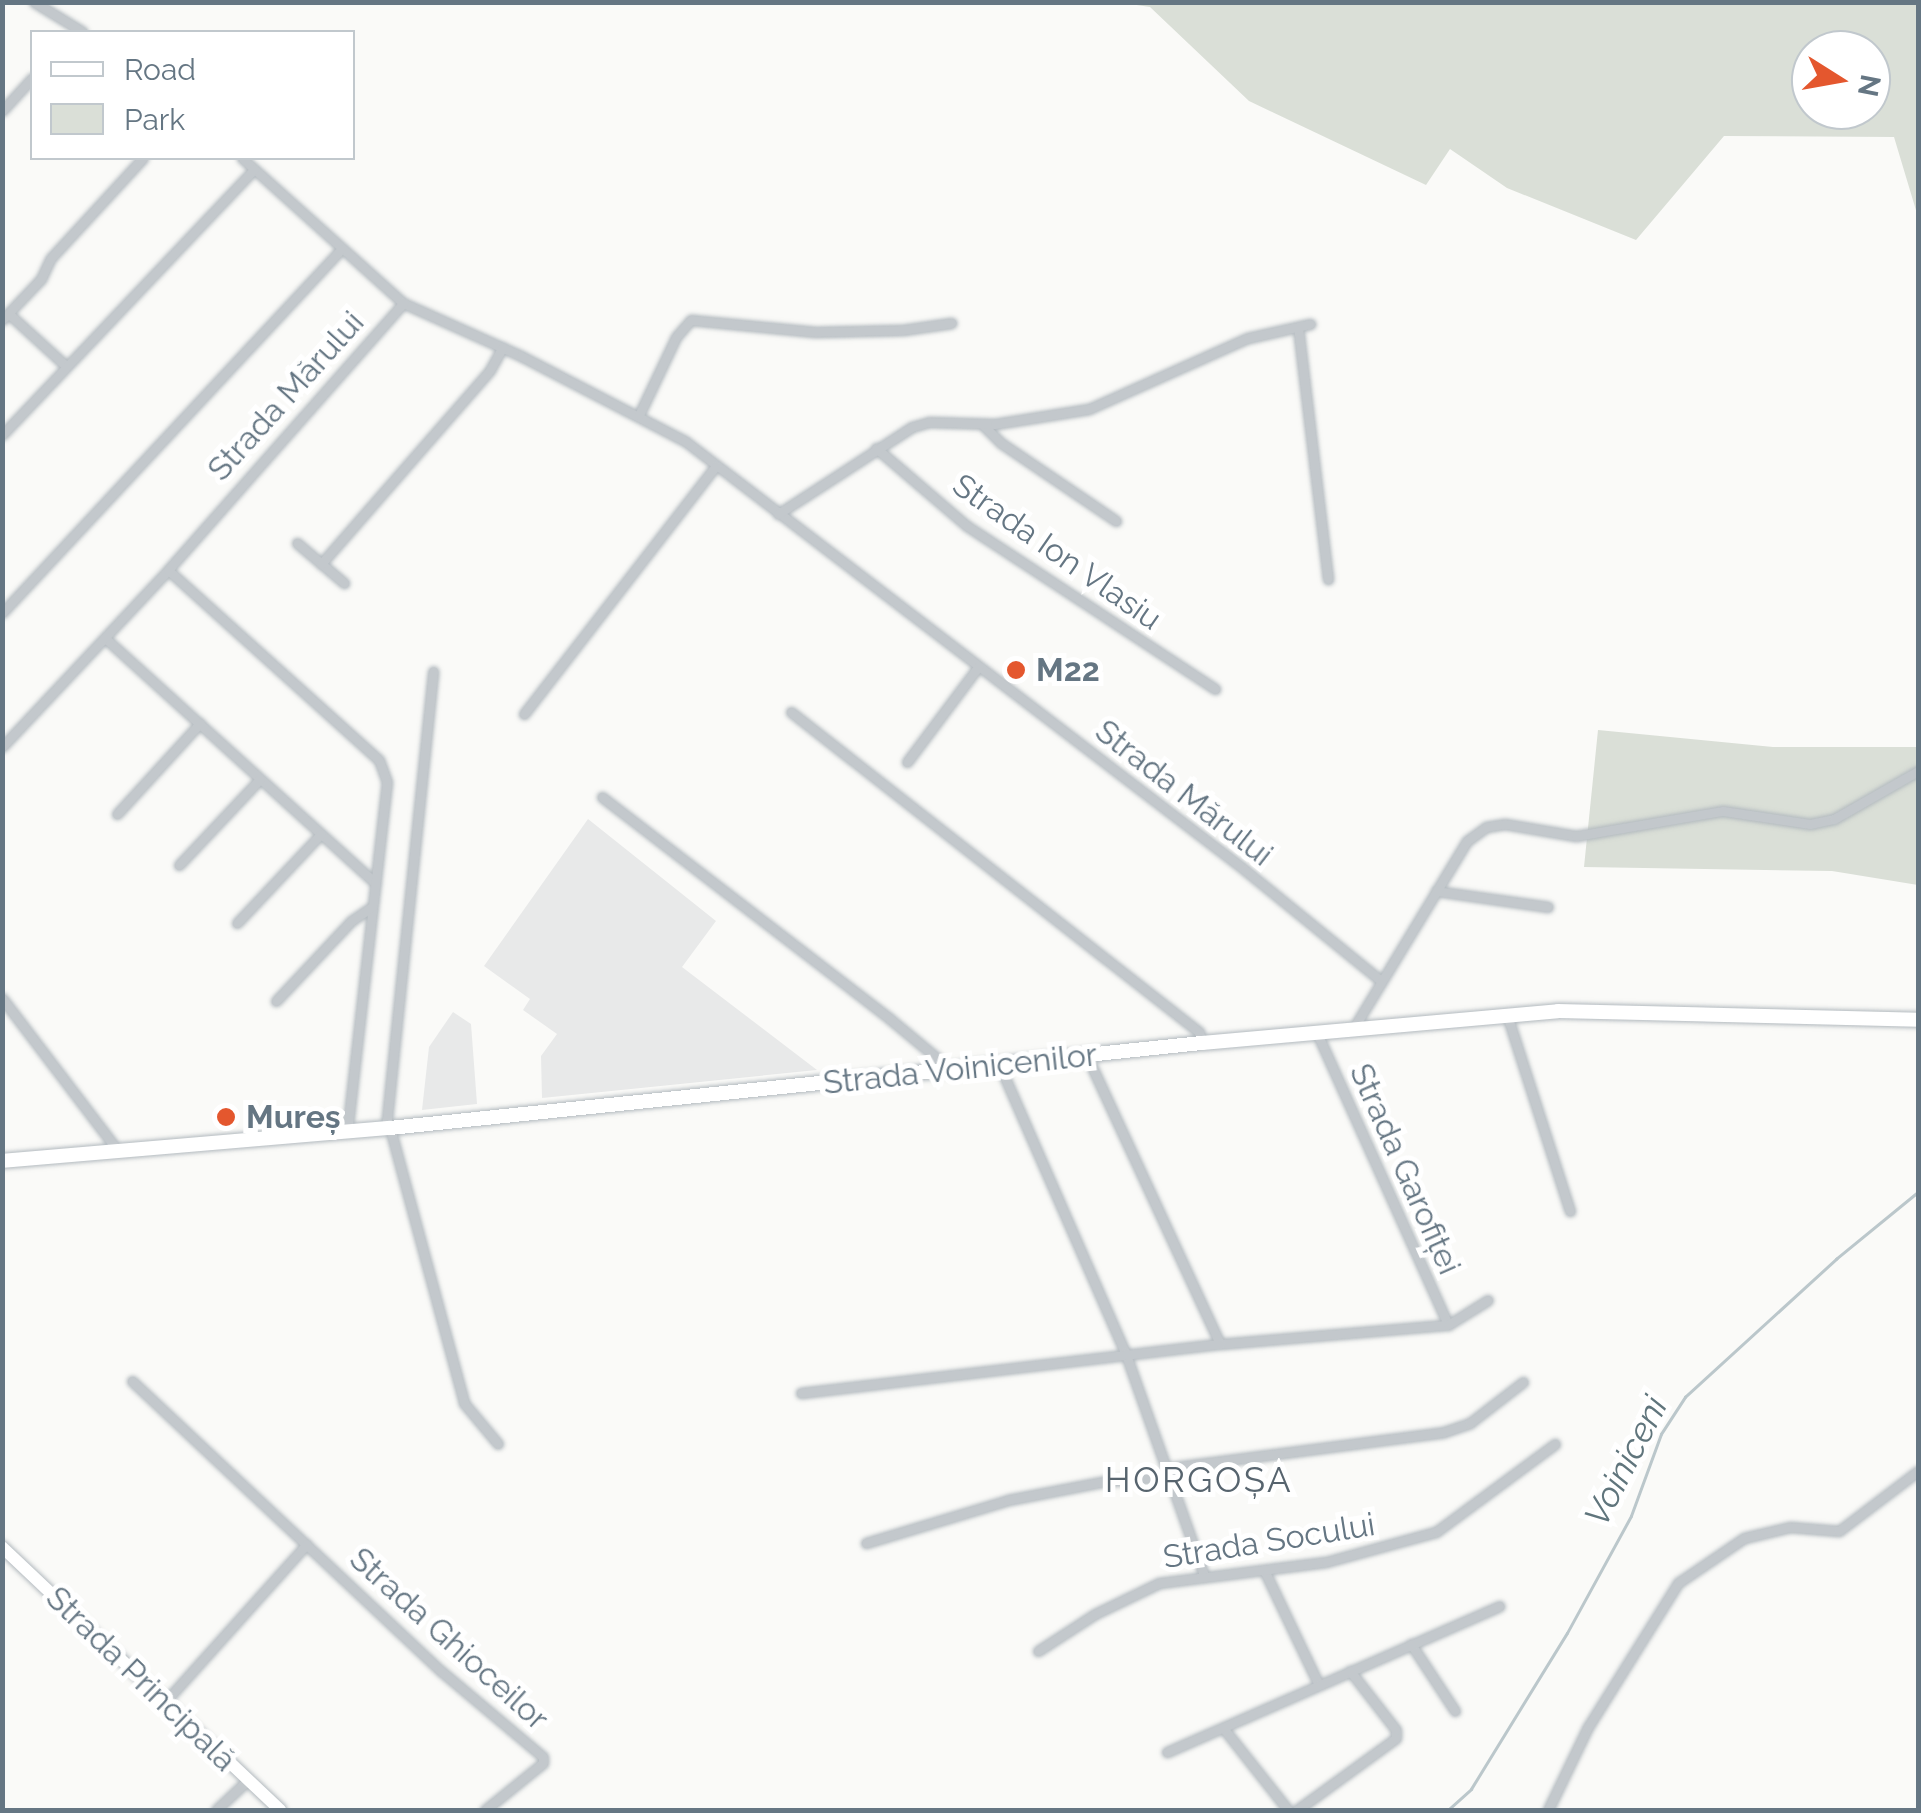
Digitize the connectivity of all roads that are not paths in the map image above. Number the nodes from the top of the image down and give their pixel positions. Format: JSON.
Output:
{"nodes":[{"id":1,"x":34,"y":2,"type":"edge"},
{"id":2,"x":76,"y":30,"type":"edge"},
{"id":3,"x":30,"y":80,"type":"edge"},
{"id":4,"x":2,"y":111,"type":"edge"},
{"id":5,"x":141,"y":160,"type":"edge"},
{"id":6,"x":244,"y":160,"type":"edge"},
{"id":7,"x":254,"y":169,"type":"junction"},
{"id":8,"x":341,"y":250,"type":"junction"},
{"id":9,"x":403,"y":303,"type":"junction"},
{"id":10,"x":6,"y":317,"type":"edge"},
{"id":11,"x":950,"y":322,"type":"dead end"},
{"id":12,"x":1310,"y":324,"type":"dead end"},
{"id":13,"x":1298,"y":327,"type":"junction"},
{"id":14,"x":503,"y":347,"type":"junction"},
{"id":15,"x":66,"y":366,"type":"junction"},
{"id":16,"x":639,"y":415,"type":"junction"},
{"id":17,"x":982,"y":424,"type":"junction"},
{"id":18,"x":2,"y":435,"type":"edge"},
{"id":19,"x":876,"y":448,"type":"junction"},
{"id":20,"x":716,"y":466,"type":"junction"},
{"id":21,"x":778,"y":514,"type":"junction"},
{"id":22,"x":1116,"y":521,"type":"dead end"},
{"id":23,"x":297,"y":544,"type":"dead end"},
{"id":24,"x":321,"y":564,"type":"junction"},
{"id":25,"x":168,"y":570,"type":"junction"},
{"id":26,"x":1328,"y":579,"type":"dead end"},
{"id":27,"x":344,"y":584,"type":"dead end"},
{"id":28,"x":2,"y":613,"type":"edge"},
{"id":29,"x":105,"y":638,"type":"junction"},
{"id":30,"x":978,"y":666,"type":"junction"},
{"id":31,"x":432,"y":672,"type":"dead end"},
{"id":32,"x":1215,"y":688,"type":"dead end"},
{"id":33,"x":791,"y":712,"type":"dead end"},
{"id":34,"x":524,"y":714,"type":"dead end"},
{"id":35,"x":200,"y":723,"type":"junction"},
{"id":36,"x":2,"y":748,"type":"edge"},
{"id":37,"x":907,"y":762,"type":"dead end"},
{"id":38,"x":1918,"y":770,"type":"edge"},
{"id":39,"x":260,"y":780,"type":"junction"},
{"id":40,"x":602,"y":797,"type":"dead end"},
{"id":41,"x":117,"y":814,"type":"dead end"},
{"id":42,"x":321,"y":834,"type":"junction"},
{"id":43,"x":179,"y":865,"type":"dead end"},
{"id":44,"x":375,"y":884,"type":"junction"},
{"id":45,"x":1436,"y":891,"type":"junction"},
{"id":46,"x":372,"y":907,"type":"junction"},
{"id":47,"x":1548,"y":907,"type":"dead end"},
{"id":48,"x":238,"y":922,"type":"dead end"},
{"id":49,"x":1381,"y":981,"type":"junction"},
{"id":50,"x":2,"y":998,"type":"edge"},
{"id":51,"x":276,"y":1002,"type":"dead end"},
{"id":52,"x":1507,"y":1016,"type":"junction"},
{"id":53,"x":1918,"y":1020,"type":"edge"},
{"id":54,"x":1353,"y":1030,"type":"junction"},
{"id":55,"x":1317,"y":1032,"type":"junction"},
{"id":56,"x":1202,"y":1043,"type":"junction"},
{"id":57,"x":1087,"y":1056,"type":"junction"},
{"id":58,"x":1000,"y":1064,"type":"junction"},
{"id":59,"x":940,"y":1070,"type":"junction"},
{"id":60,"x":388,"y":1128,"type":"junction"},
{"id":61,"x":348,"y":1132,"type":"junction"},
{"id":62,"x":118,"y":1151,"type":"junction"},
{"id":63,"x":2,"y":1161,"type":"edge"},
{"id":64,"x":1570,"y":1212,"type":"dead end"},
{"id":65,"x":1488,"y":1300,"type":"dead end"},
{"id":66,"x":1448,"y":1325,"type":"junction"},
{"id":67,"x":1220,"y":1344,"type":"junction"},
{"id":68,"x":1125,"y":1352,"type":"junction"},
{"id":69,"x":132,"y":1380,"type":"dead end"},
{"id":70,"x":1523,"y":1382,"type":"dead end"},
{"id":71,"x":801,"y":1392,"type":"dead end"},
{"id":72,"x":498,"y":1444,"type":"dead end"},
{"id":73,"x":1555,"y":1444,"type":"dead end"},
{"id":74,"x":1918,"y":1471,"type":"edge"},
{"id":75,"x":1169,"y":1472,"type":"junction"},
{"id":76,"x":866,"y":1543,"type":"dead end"},
{"id":77,"x":306,"y":1544,"type":"junction"},
{"id":78,"x":2,"y":1547,"type":"edge"},
{"id":79,"x":1265,"y":1572,"type":"junction"},
{"id":80,"x":1204,"y":1575,"type":"junction"},
{"id":81,"x":1500,"y":1606,"type":"dead end"},
{"id":82,"x":1411,"y":1644,"type":"junction"},
{"id":83,"x":1038,"y":1651,"type":"dead end"},
{"id":84,"x":1350,"y":1671,"type":"junction"},
{"id":85,"x":1320,"y":1685,"type":"junction"},
{"id":86,"x":165,"y":1702,"type":"junction"},
{"id":87,"x":1455,"y":1711,"type":"dead end"},
{"id":88,"x":1224,"y":1729,"type":"junction"},
{"id":89,"x":1167,"y":1752,"type":"dead end"},
{"id":90,"x":248,"y":1780,"type":"junction"},
{"id":91,"x":216,"y":1810,"type":"edge"},
{"id":92,"x":280,"y":1810,"type":"edge"},
{"id":93,"x":486,"y":1810,"type":"edge"},
{"id":94,"x":1288,"y":1810,"type":"edge"},
{"id":95,"x":1297,"y":1810,"type":"edge"},
{"id":96,"x":1548,"y":1810,"type":"edge"}],
"edges":[{"from":1,"to":2,"type":"street"},
{"from":3,"to":4,"type":"street"},
{"from":5,"to":10,"type":"street"},
{"from":6,"to":7,"type":"street","name":"Strada Mărului"},
{"from":7,"to":8,"type":"street","name":"Strada Mărului"},
{"from":7,"to":15,"type":"street"},
{"from":8,"to":9,"type":"street","name":"Strada Mărului"},
{"from":8,"to":28,"type":"street"},
{"from":9,"to":14,"type":"street","name":"Strada Mărului"},
{"from":9,"to":25,"type":"street","name":"Strada Mărului"},
{"from":10,"to":15,"type":"street"},
{"from":11,"to":16,"type":"street"},
{"from":12,"to":13,"type":"street"},
{"from":13,"to":17,"type":"street"},
{"from":13,"to":26,"type":"street"},
{"from":14,"to":16,"type":"street","name":"Strada Mărului"},
{"from":14,"to":24,"type":"street"},
{"from":15,"to":18,"type":"street"},
{"from":16,"to":20,"type":"street","name":"Strada Mărului"},
{"from":17,"to":19,"type":"street"},
{"from":17,"to":22,"type":"street","name":"Strada Ion Vlasiu"},
{"from":19,"to":21,"type":"street"},
{"from":19,"to":32,"type":"street","name":"Strada Ion Vlasiu"},
{"from":20,"to":21,"type":"street","name":"Strada Mărului"},
{"from":20,"to":34,"type":"street"},
{"from":21,"to":30,"type":"street","name":"Strada Mărului"},
{"from":23,"to":24,"type":"street"},
{"from":24,"to":27,"type":"street"},
{"from":25,"to":29,"type":"street","name":"Strada Mărului"},
{"from":25,"to":44,"type":"street"},
{"from":29,"to":35,"type":"street"},
{"from":29,"to":36,"type":"street","name":"Strada Mărului"},
{"from":30,"to":37,"type":"street"},
{"from":30,"to":49,"type":"street","name":"Strada Mărului"},
{"from":31,"to":60,"type":"street"},
{"from":33,"to":56,"type":"street"},
{"from":35,"to":39,"type":"street"},
{"from":35,"to":41,"type":"street"},
{"from":38,"to":45,"type":"street"},
{"from":39,"to":42,"type":"street"},
{"from":39,"to":43,"type":"street"},
{"from":40,"to":59,"type":"street"},
{"from":42,"to":44,"type":"street"},
{"from":42,"to":48,"type":"street"},
{"from":44,"to":46,"type":"street"},
{"from":45,"to":47,"type":"street"},
{"from":45,"to":49,"type":"street"},
{"from":46,"to":51,"type":"street"},
{"from":46,"to":61,"type":"street"},
{"from":49,"to":54,"type":"street"},
{"from":50,"to":62,"type":"street"},
{"from":52,"to":53,"type":"main road","name":"Strada Voinicenilor"},
{"from":52,"to":54,"type":"main road","name":"Strada Voinicenilor"},
{"from":52,"to":64,"type":"street"},
{"from":54,"to":55,"type":"main road","name":"Strada Voinicenilor"},
{"from":55,"to":56,"type":"main road","name":"Strada Voinicenilor"},
{"from":55,"to":66,"type":"street","name":"Strada Garofiței"},
{"from":56,"to":57,"type":"main road","name":"Strada Voinicenilor"},
{"from":57,"to":58,"type":"main road","name":"Strada Voinicenilor"},
{"from":57,"to":67,"type":"street"},
{"from":58,"to":59,"type":"main road","name":"Strada Voinicenilor"},
{"from":58,"to":68,"type":"street"},
{"from":59,"to":60,"type":"main road","name":"Strada Voinicenilor"},
{"from":60,"to":61,"type":"main road","name":"Strada Voinicenilor"},
{"from":60,"to":72,"type":"street"},
{"from":61,"to":62,"type":"main road","name":"Strada Voinicenilor"},
{"from":62,"to":63,"type":"main road","name":"Strada Voinicenilor"},
{"from":65,"to":66,"type":"street"},
{"from":66,"to":67,"type":"street"},
{"from":67,"to":68,"type":"street"},
{"from":68,"to":71,"type":"street"},
{"from":68,"to":75,"type":"street"},
{"from":69,"to":77,"type":"street"},
{"from":70,"to":75,"type":"street"},
{"from":73,"to":79,"type":"street","name":"Strada Socului"},
{"from":74,"to":96,"type":"street"},
{"from":75,"to":76,"type":"street"},
{"from":75,"to":80,"type":"street"},
{"from":77,"to":86,"type":"street"},
{"from":77,"to":93,"type":"street","name":"Strada Ghioceilor"},
{"from":78,"to":86,"type":"street","name":"Strada Principală"},
{"from":79,"to":80,"type":"street","name":"Strada Socului"},
{"from":79,"to":85,"type":"street"},
{"from":80,"to":83,"type":"street","name":"Strada Socului"},
{"from":81,"to":82,"type":"street"},
{"from":82,"to":84,"type":"street"},
{"from":82,"to":87,"type":"street"},
{"from":84,"to":85,"type":"street"},
{"from":84,"to":95,"type":"street"},
{"from":85,"to":88,"type":"street"},
{"from":86,"to":90,"type":"street","name":"Strada Principală"},
{"from":88,"to":89,"type":"street"},
{"from":88,"to":94,"type":"street"},
{"from":90,"to":91,"type":"street"},
{"from":90,"to":92,"type":"street","name":"Strada Principală"}]}
